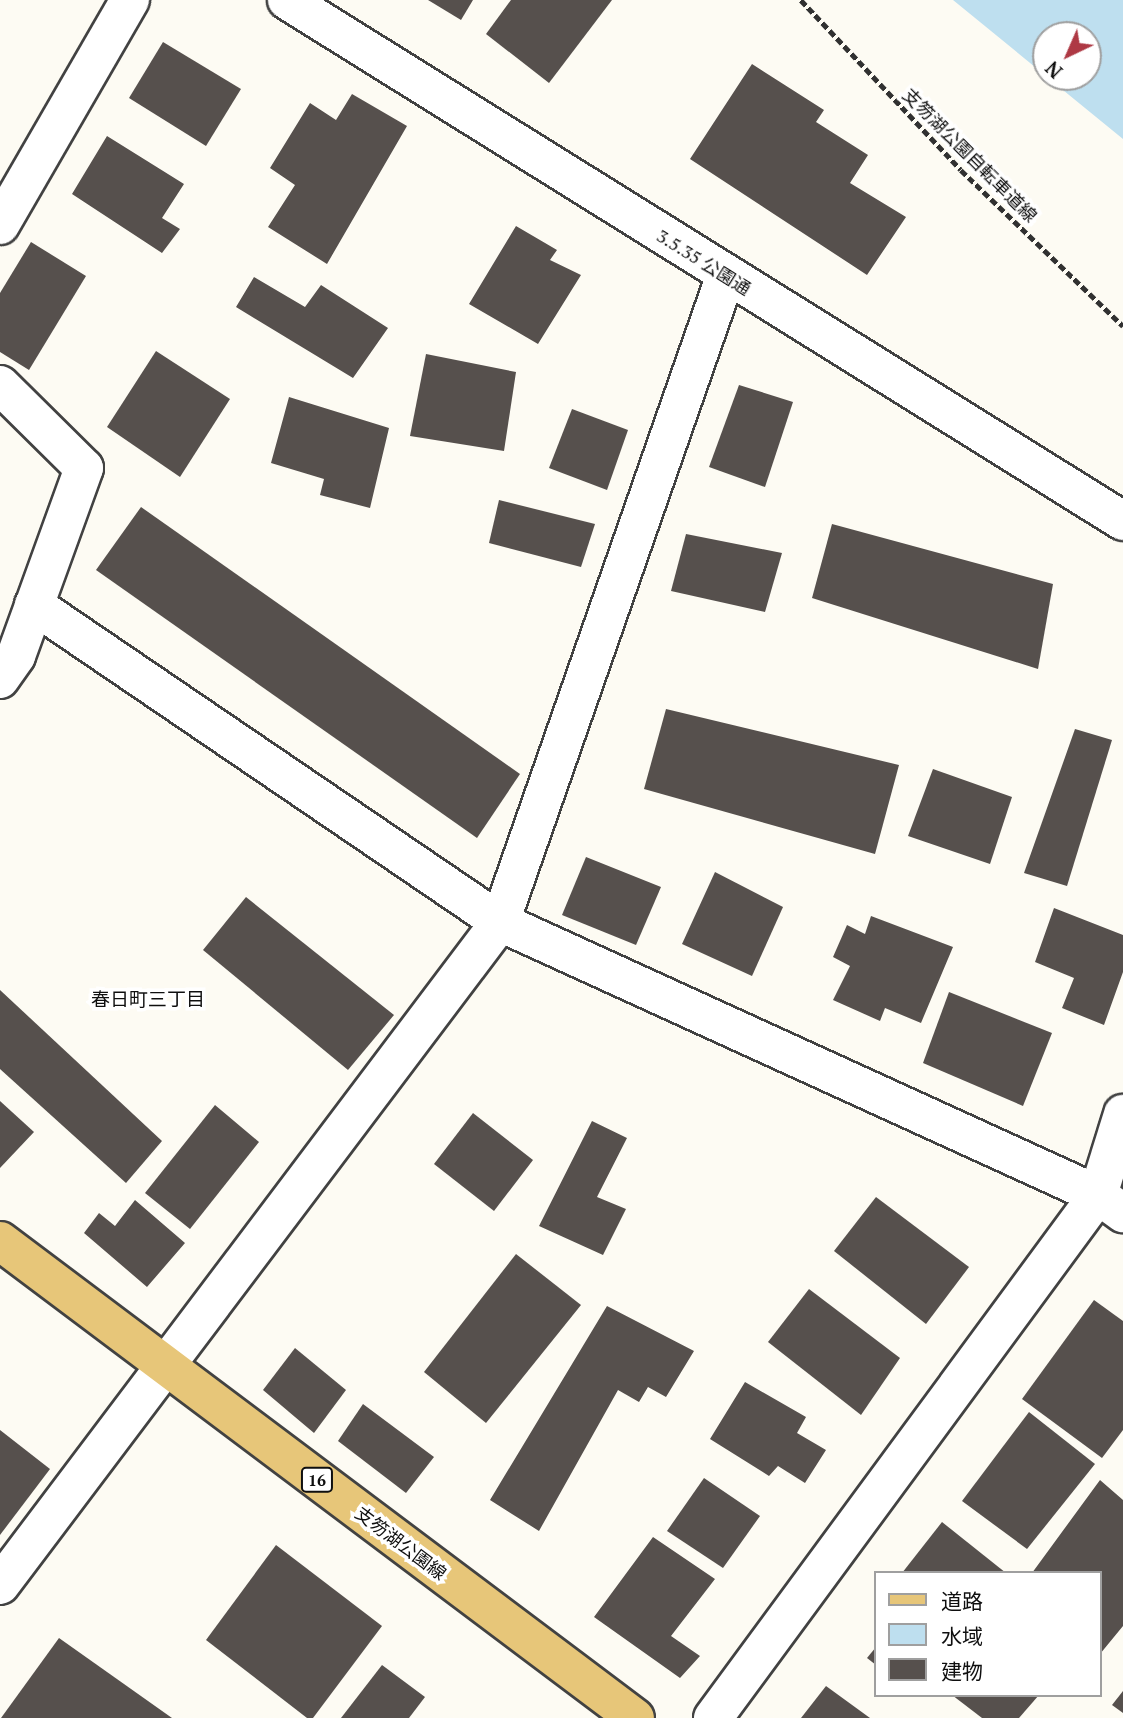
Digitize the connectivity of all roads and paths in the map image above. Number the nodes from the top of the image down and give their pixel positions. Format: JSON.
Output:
{"nodes":[{"id":1,"x":130,"y":0,"type":"edge"},
{"id":2,"x":287,"y":0,"type":"edge"},
{"id":3,"x":801,"y":0,"type":"edge"},
{"id":4,"x":0,"y":225,"type":"edge"},
{"id":5,"x":726,"y":275,"type":"junction"},
{"id":6,"x":1123,"y":326,"type":"edge"},
{"id":7,"x":0,"y":384,"type":"edge"},
{"id":8,"x":1123,"y":521,"type":"edge"},
{"id":9,"x":34,"y":605,"type":"junction"},
{"id":10,"x":0,"y":679,"type":"edge"},
{"id":11,"x":500,"y":922,"type":"junction"},
{"id":12,"x":1123,"y":1114,"type":"edge"},
{"id":13,"x":1111,"y":1204,"type":"edge"},
{"id":14,"x":0,"y":1241,"type":"edge"},
{"id":15,"x":167,"y":1367,"type":"junction"},
{"id":16,"x":0,"y":1586,"type":"edge"},
{"id":17,"x":635,"y":1718,"type":"edge"},
{"id":18,"x":713,"y":1718,"type":"edge"}],
"edges":[{"from":1,"to":4,"type":"street"},
{"from":2,"to":5,"type":"street","name":"3.5.35 公園通"},
{"from":3,"to":6,"type":"path","name":"支笏湖公園自転車道線"},
{"from":5,"to":8,"type":"street","name":"3.5.35 公園通"},
{"from":5,"to":11,"type":"street"},
{"from":7,"to":9,"type":"street"},
{"from":9,"to":10,"type":"street"},
{"from":9,"to":11,"type":"street"},
{"from":11,"to":13,"type":"street"},
{"from":11,"to":15,"type":"street"},
{"from":12,"to":13,"type":"street"},
{"from":13,"to":18,"type":"street"},
{"from":14,"to":15,"type":"main road","name":"支笏湖公園線","number":"16"},
{"from":15,"to":16,"type":"street"},
{"from":15,"to":17,"type":"main road","name":"支笏湖公園線","number":"16"}]}
